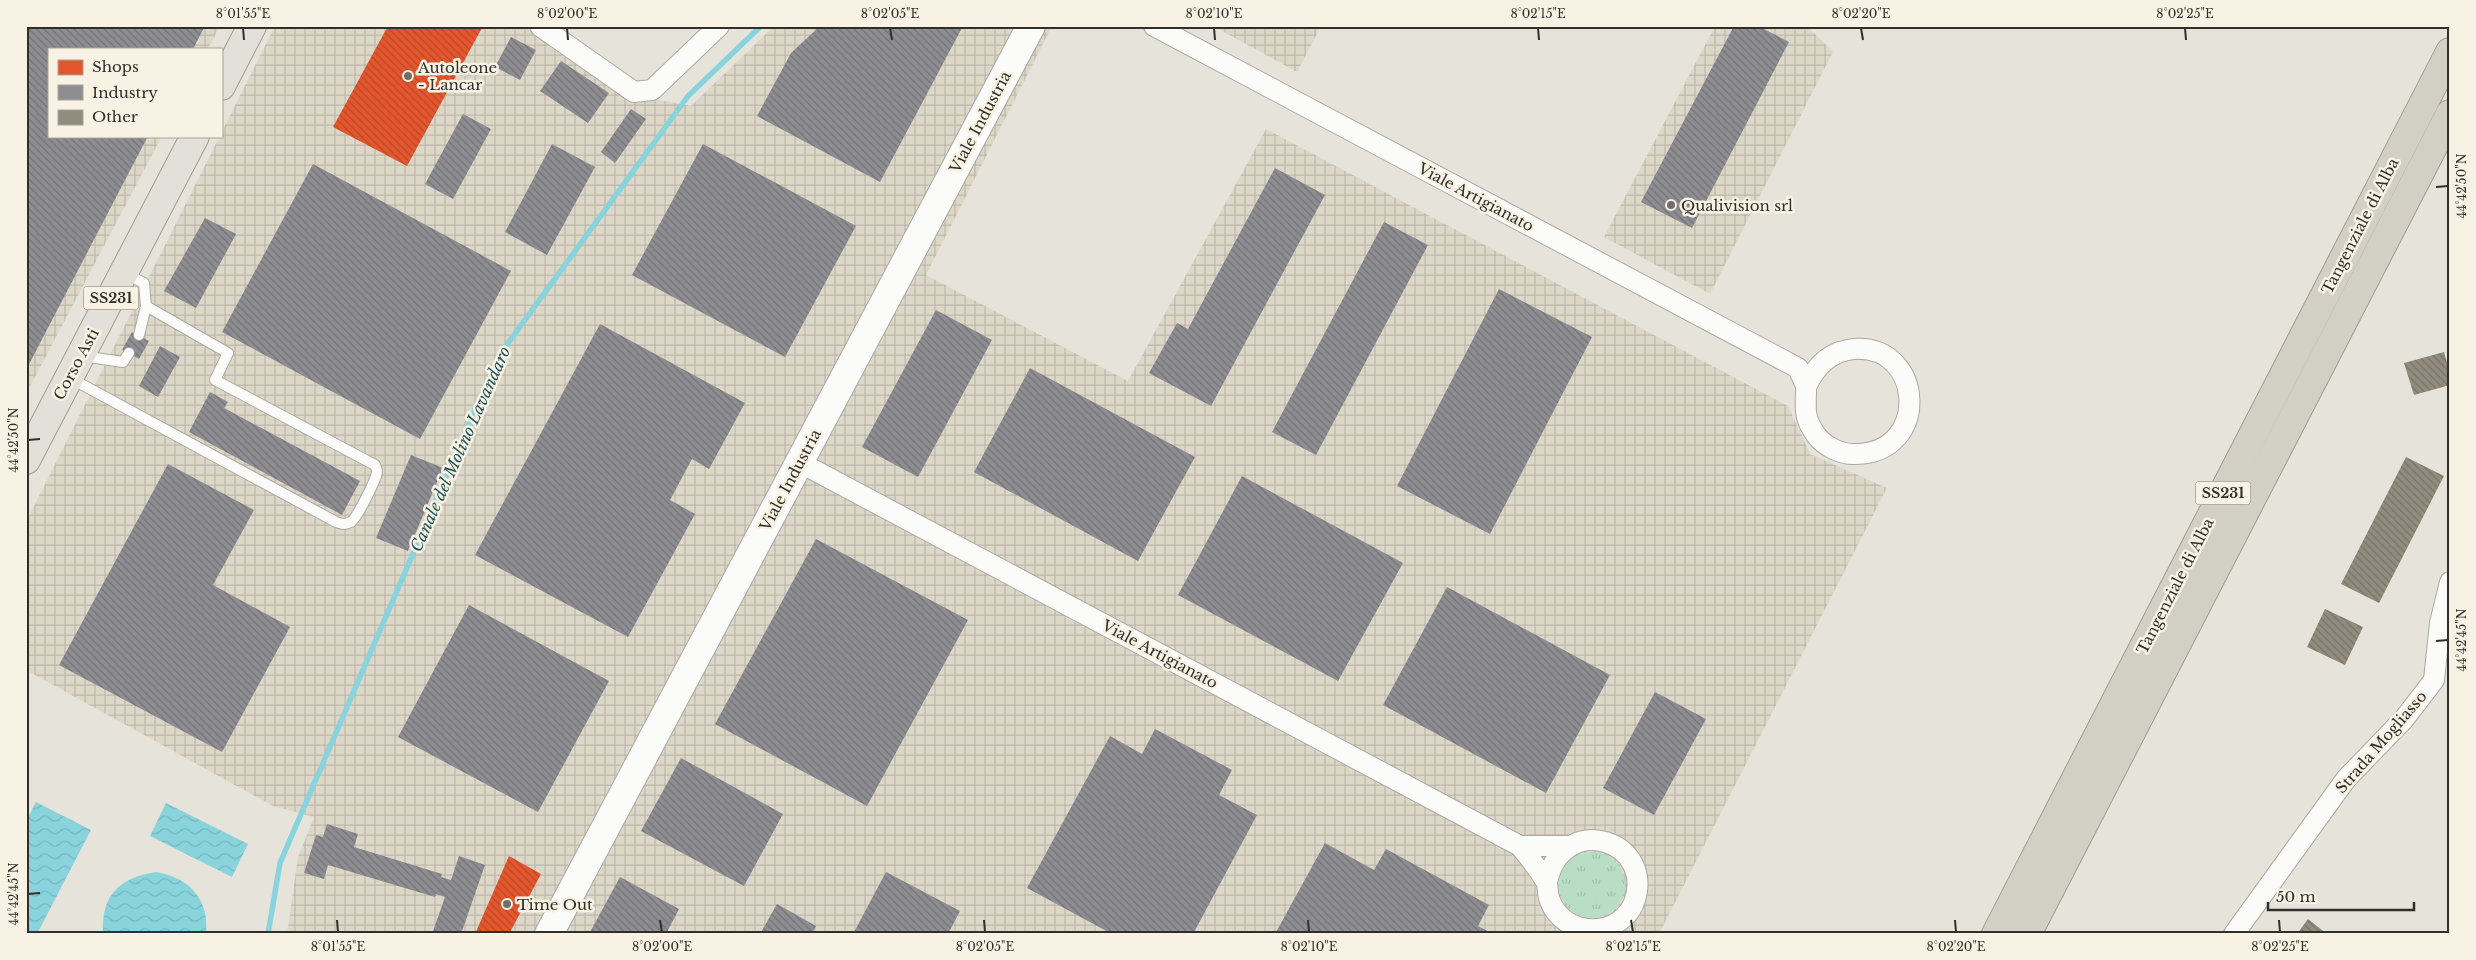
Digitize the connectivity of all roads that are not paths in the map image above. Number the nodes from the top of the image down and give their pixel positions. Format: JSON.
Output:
{"nodes":[{"id":1,"x":252,"y":26,"type":"edge"},
{"id":2,"x":540,"y":26,"type":"edge"},
{"id":3,"x":719,"y":26,"type":"edge"},
{"id":4,"x":1032,"y":26,"type":"edge"},
{"id":5,"x":1154,"y":26,"type":"edge"},
{"id":6,"x":2450,"y":52,"type":"edge"},
{"id":7,"x":222,"y":84,"type":"edge"},
{"id":8,"x":2450,"y":114,"type":"edge"},
{"id":9,"x":194,"y":138,"type":"edge"},
{"id":10,"x":124,"y":273,"type":"junction"},
{"id":11,"x":146,"y":306,"type":"junction"},
{"id":12,"x":139,"y":335,"type":"dead end"},
{"id":13,"x":129,"y":353,"type":"dead end"},
{"id":14,"x":1822,"y":363,"type":"junction"},
{"id":15,"x":75,"y":366,"type":"junction"},
{"id":16,"x":1798,"y":368,"type":"junction"},
{"id":17,"x":1806,"y":387,"type":"junction"},
{"id":18,"x":26,"y":460,"type":"edge"},
{"id":19,"x":799,"y":462,"type":"junction"},
{"id":20,"x":2450,"y":582,"type":"edge"},
{"id":21,"x":1520,"y":846,"type":"junction"},
{"id":22,"x":1569,"y":846,"type":"junction"},
{"id":23,"x":1547,"y":882,"type":"junction"},
{"id":24,"x":548,"y":934,"type":"edge"},
{"id":25,"x":1996,"y":934,"type":"edge"},
{"id":26,"x":2027,"y":934,"type":"edge"},
{"id":27,"x":2234,"y":934,"type":"edge"}],
"edges":[{"from":1,"to":7,"type":"main road"},
{"from":2,"to":3,"type":"street"},
{"from":4,"to":19,"type":"street","name":"Viale Industria"},
{"from":5,"to":16,"type":"street","name":"Viale Artigianato"},
{"from":6,"to":25,"type":"highway","name":"Tangenziale di Alba","number":"SS231"},
{"from":8,"to":26,"type":"highway","name":"Tangenziale di Alba","number":"SS231"},
{"from":9,"to":10,"type":"main road","name":"Corso Asti","number":"SS231"},
{"from":10,"to":11,"type":"lane"},
{"from":10,"to":15,"type":"main road","name":"Corso Asti","number":"SS231"},
{"from":11,"to":12,"type":"lane"},
{"from":11,"to":15,"type":"lane"},
{"from":13,"to":15,"type":"lane"},
{"from":14,"to":16,"type":"street"},
{"from":14,"to":17,"type":"street"},
{"from":14,"to":17,"type":"street"},
{"from":15,"to":18,"type":"main road","name":"Corso Asti","number":"SS231"},
{"from":16,"to":17,"type":"street"},
{"from":19,"to":21,"type":"street","name":"Viale Artigianato"},
{"from":19,"to":24,"type":"street","name":"Viale Industria"},
{"from":20,"to":27,"type":"street","name":"Strada Mogliasso"},
{"from":21,"to":22,"type":"street"},
{"from":21,"to":23,"type":"street"},
{"from":22,"to":23,"type":"street"},
{"from":22,"to":23,"type":"street"}]}
